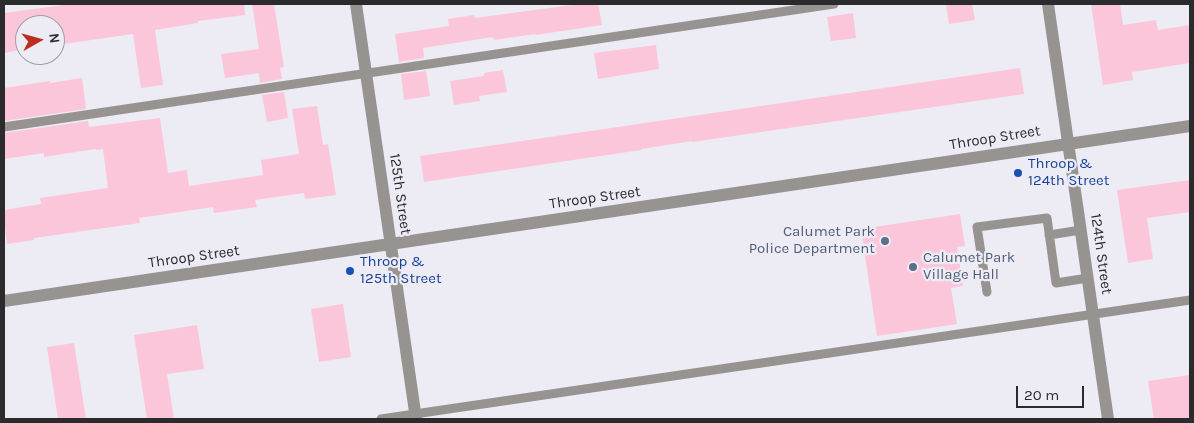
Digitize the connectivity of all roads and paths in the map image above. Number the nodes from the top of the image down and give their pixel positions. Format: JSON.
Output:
{"nodes":[{"id":1,"x":356,"y":4,"type":"edge"},
{"id":2,"x":834,"y":4,"type":"edge"},
{"id":3,"x":1048,"y":4,"type":"edge"},
{"id":4,"x":366,"y":74,"type":"junction"},
{"id":5,"x":1190,"y":126,"type":"edge"},
{"id":6,"x":4,"y":127,"type":"edge"},
{"id":7,"x":1069,"y":143,"type":"junction"},
{"id":8,"x":1081,"y":230,"type":"junction"},
{"id":9,"x":1050,"y":235,"type":"junction"},
{"id":10,"x":391,"y":244,"type":"junction"},
{"id":11,"x":1088,"y":278,"type":"junction"},
{"id":12,"x":987,"y":292,"type":"dead end"},
{"id":13,"x":1190,"y":300,"type":"edge"},
{"id":14,"x":4,"y":301,"type":"edge"},
{"id":15,"x":1093,"y":315,"type":"junction"},
{"id":16,"x":416,"y":417,"type":"edge"},
{"id":17,"x":381,"y":419,"type":"edge"},
{"id":18,"x":1108,"y":419,"type":"edge"}],
"edges":[{"from":1,"to":4,"type":"street","name":"125th Street"},
{"from":2,"to":4,"type":"lane"},
{"from":3,"to":7,"type":"street","name":"124th Street"},
{"from":4,"to":6,"type":"lane"},
{"from":4,"to":10,"type":"street","name":"125th Street"},
{"from":5,"to":7,"type":"street","name":"Throop Street"},
{"from":7,"to":8,"type":"street","name":"124th Street"},
{"from":7,"to":10,"type":"street","name":"Throop Street"},
{"from":8,"to":9,"type":"lane"},
{"from":8,"to":11,"type":"street","name":"124th Street"},
{"from":9,"to":11,"type":"lane"},
{"from":9,"to":12,"type":"lane"},
{"from":10,"to":14,"type":"street","name":"Throop Street"},
{"from":10,"to":16,"type":"street","name":"125th Street"},
{"from":11,"to":15,"type":"street","name":"124th Street"},
{"from":13,"to":15,"type":"lane"},
{"from":15,"to":16,"type":"lane"},
{"from":15,"to":18,"type":"street","name":"124th Street"},
{"from":16,"to":17,"type":"lane"}]}
